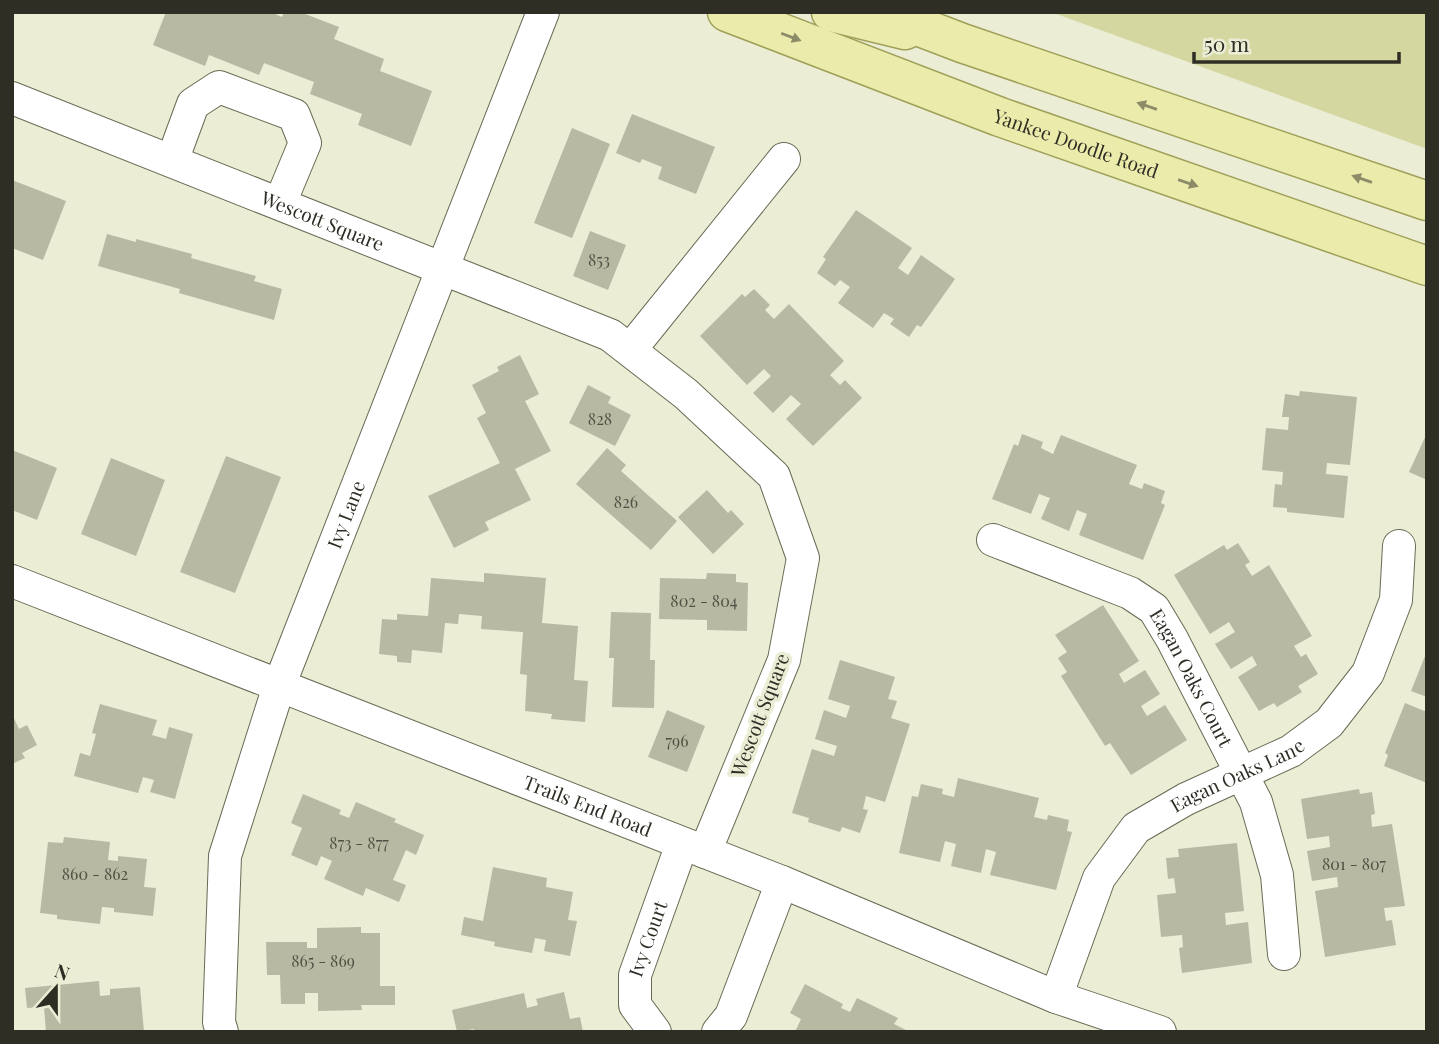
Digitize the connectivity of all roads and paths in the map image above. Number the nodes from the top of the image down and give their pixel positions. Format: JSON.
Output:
{"nodes":[{"id":1,"x":543,"y":12,"type":"edge"},
{"id":2,"x":727,"y":12,"type":"edge"},
{"id":3,"x":831,"y":12,"type":"edge"},
{"id":4,"x":881,"y":12,"type":"edge"},
{"id":5,"x":962,"y":43,"type":"junction"},
{"id":6,"x":12,"y":97,"type":"edge"},
{"id":7,"x":784,"y":159,"type":"dead end"},
{"id":8,"x":172,"y":160,"type":"junction"},
{"id":9,"x":1427,"y":201,"type":"edge"},
{"id":10,"x":280,"y":203,"type":"junction"},
{"id":11,"x":1427,"y":266,"type":"edge"},
{"id":12,"x":444,"y":268,"type":"junction"},
{"id":13,"x":630,"y":350,"type":"junction"},
{"id":14,"x":993,"y":540,"type":"dead end"},
{"id":15,"x":1399,"y":546,"type":"dead end"},
{"id":16,"x":12,"y":581,"type":"edge"},
{"id":17,"x":279,"y":686,"type":"junction"},
{"id":18,"x":1241,"y":773,"type":"junction"},
{"id":19,"x":694,"y":848,"type":"junction"},
{"id":20,"x":782,"y":882,"type":"junction"},
{"id":21,"x":1284,"y":954,"type":"dead end"},
{"id":22,"x":1056,"y":997,"type":"junction"},
{"id":23,"x":222,"y":1032,"type":"edge"},
{"id":24,"x":655,"y":1032,"type":"edge"},
{"id":25,"x":718,"y":1032,"type":"edge"},
{"id":26,"x":1160,"y":1032,"type":"edge"}],
"edges":[{"from":1,"to":12,"type":"street","name":"Ivy Lane"},
{"from":2,"to":11,"type":"main road","name":"Yankee Doodle Road","one_way":true},
{"from":3,"to":5,"type":"main road"},
{"from":4,"to":5,"type":"main road"},
{"from":9,"to":5,"type":"main road","one_way":true},
{"from":6,"to":8,"type":"street","name":"Wescott Square"},
{"from":7,"to":13,"type":"street"},
{"from":8,"to":10,"type":"street","name":"Wescott Square"},
{"from":8,"to":10,"type":"street"},
{"from":10,"to":12,"type":"street","name":"Wescott Square"},
{"from":12,"to":13,"type":"street","name":"Wescott Square"},
{"from":12,"to":17,"type":"street","name":"Ivy Lane"},
{"from":13,"to":19,"type":"street","name":"Wescott Square"},
{"from":14,"to":18,"type":"street","name":"Eagan Oaks Court"},
{"from":15,"to":18,"type":"street","name":"Eagan Oaks Lane"},
{"from":16,"to":17,"type":"street","name":"Trails End Road"},
{"from":17,"to":19,"type":"street","name":"Trails End Road"},
{"from":17,"to":23,"type":"street","name":"Ivy Lane"},
{"from":18,"to":21,"type":"street","name":"Eagan Oaks Court"},
{"from":18,"to":22,"type":"street","name":"Eagan Oaks Lane"},
{"from":19,"to":20,"type":"street","name":"Trails End Road"},
{"from":19,"to":24,"type":"street","name":"Ivy Court"},
{"from":20,"to":22,"type":"street","name":"Trails End Road"},
{"from":20,"to":25,"type":"street"},
{"from":22,"to":26,"type":"street","name":"Trails End Road"}]}
